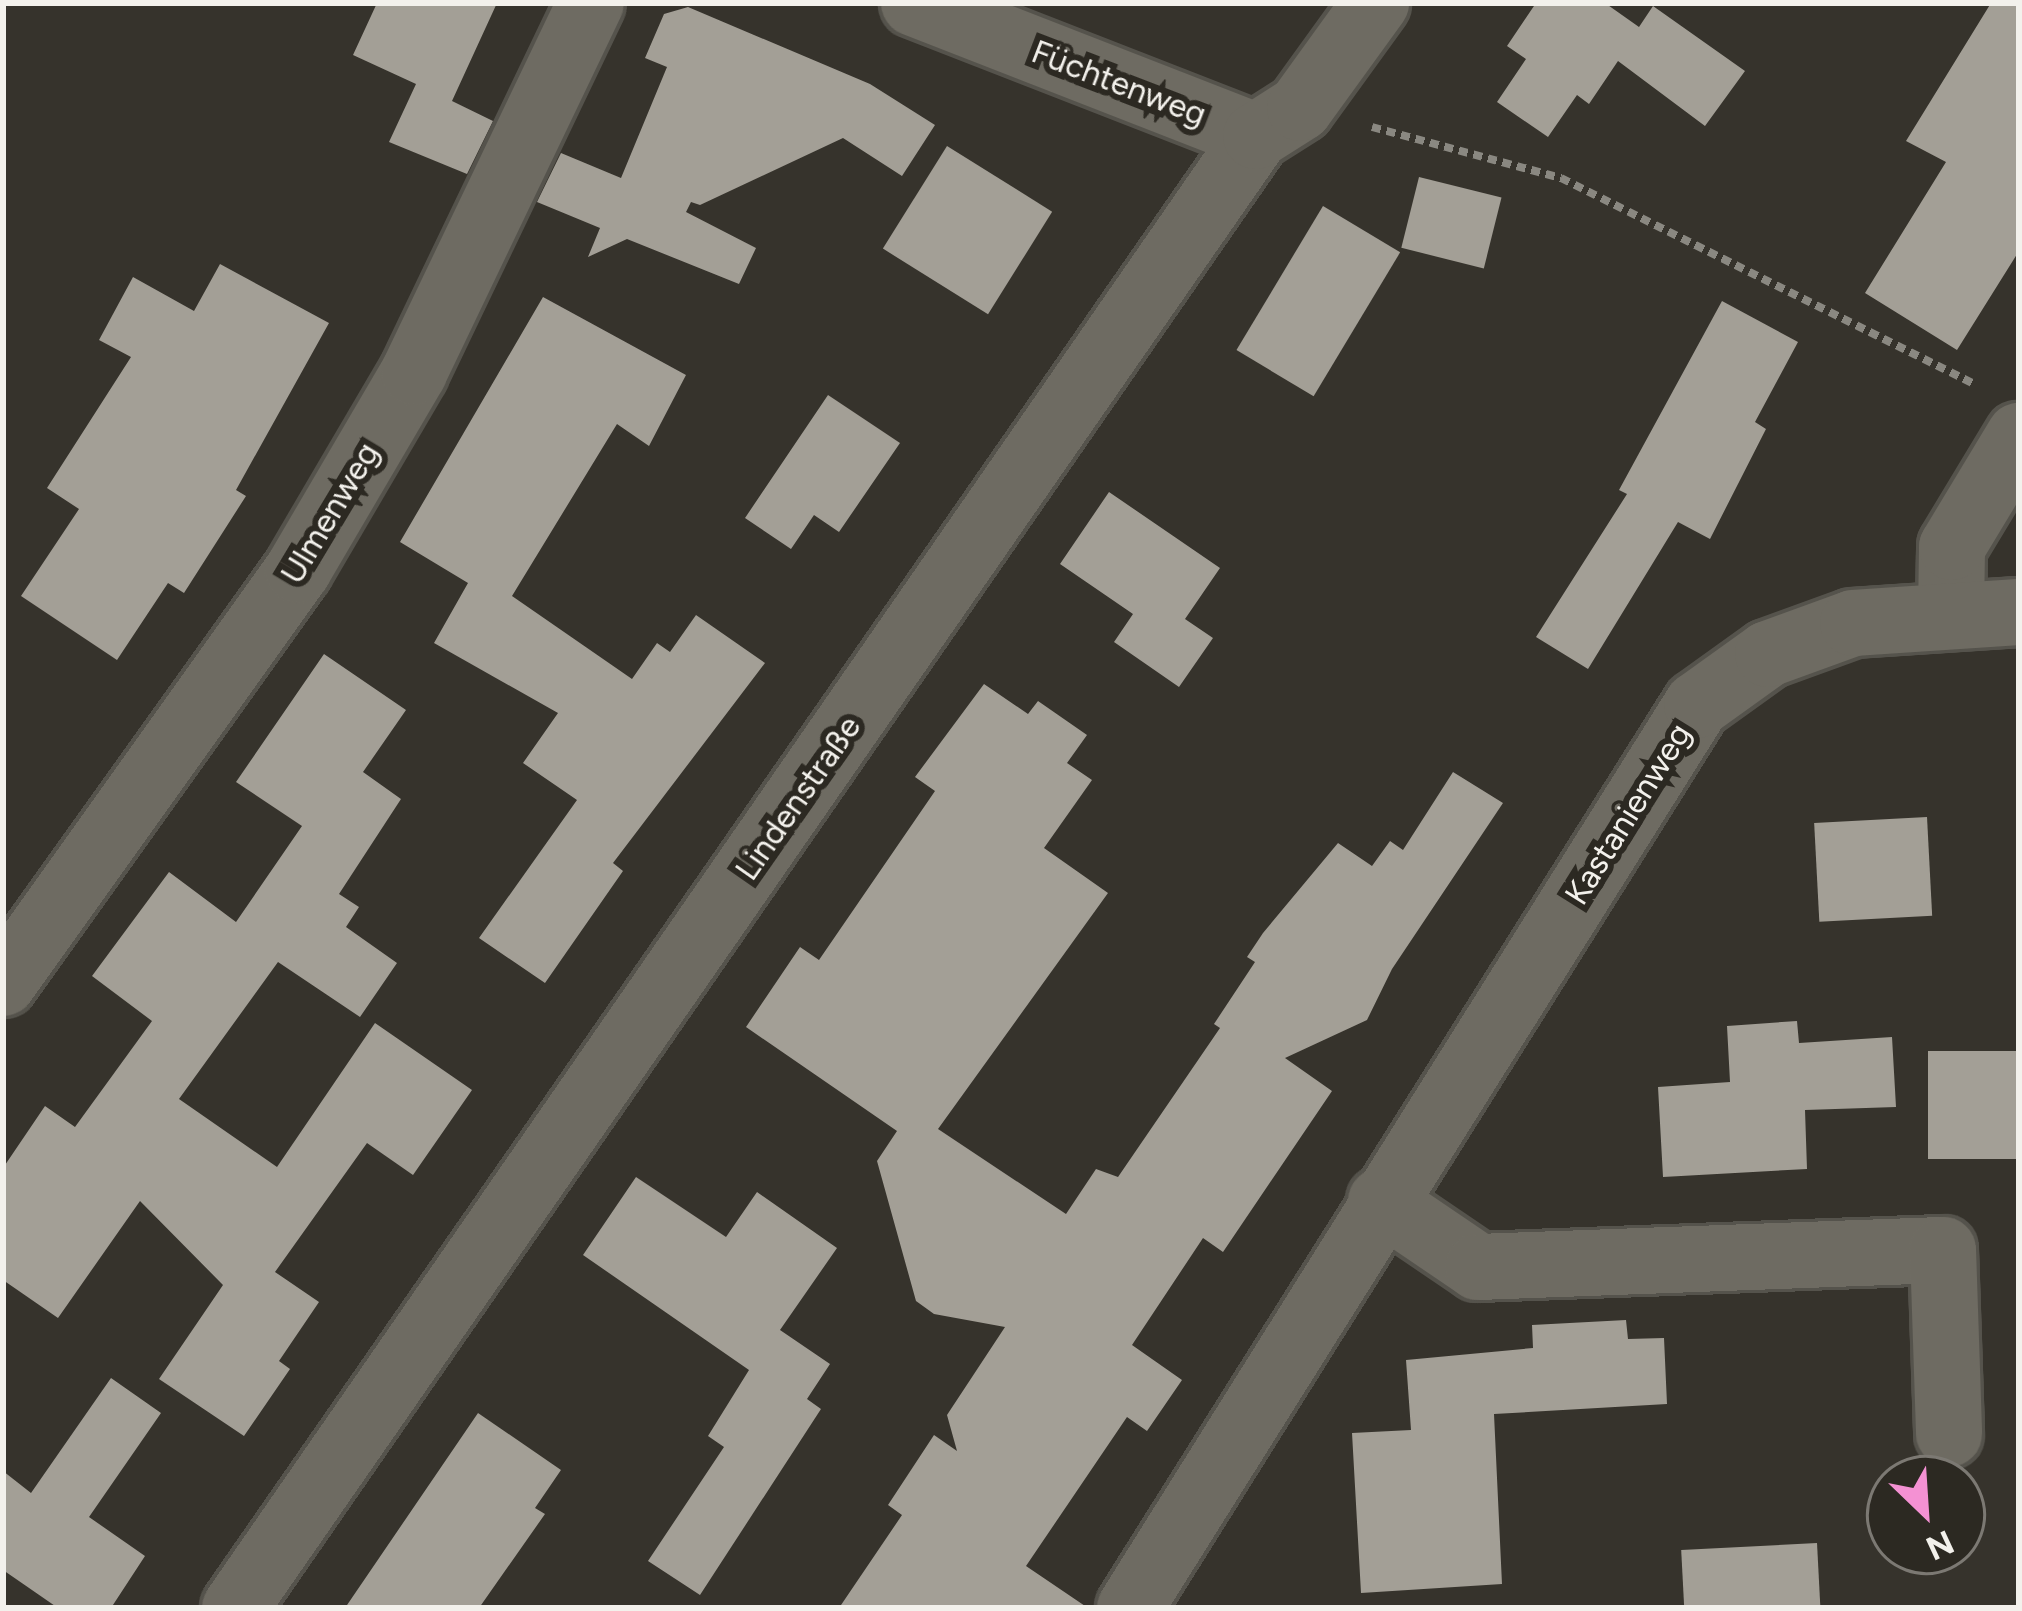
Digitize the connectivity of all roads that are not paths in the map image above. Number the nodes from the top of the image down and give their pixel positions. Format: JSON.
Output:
{"nodes":[{"id":1,"x":591,"y":3,"type":"edge"},
{"id":2,"x":914,"y":3,"type":"edge"},
{"id":3,"x":1376,"y":3,"type":"edge"},
{"id":4,"x":1278,"y":122,"type":"junction"},
{"id":5,"x":2000,"y":411,"type":"edge"},
{"id":6,"x":2019,"y":612,"type":"edge"},
{"id":7,"x":1952,"y":613,"type":"junction"},
{"id":8,"x":3,"y":983,"type":"edge"},
{"id":9,"x":1382,"y":1201,"type":"junction"},
{"id":10,"x":1949,"y":1434,"type":"dead end"},
{"id":11,"x":236,"y":1608,"type":"edge"},
{"id":12,"x":1130,"y":1608,"type":"edge"}],
"edges":[{"from":1,"to":8,"type":"street","name":"Ulmenweg"},
{"from":2,"to":4,"type":"street","name":"Füchtenweg"},
{"from":3,"to":4,"type":"street","name":"Lindenstraße"},
{"from":4,"to":11,"type":"street","name":"Lindenstraße"},
{"from":5,"to":7,"type":"street"},
{"from":6,"to":7,"type":"street","name":"Kastanienweg"},
{"from":7,"to":9,"type":"street","name":"Kastanienweg"},
{"from":9,"to":10,"type":"street"},
{"from":9,"to":12,"type":"street","name":"Kastanienweg"}]}
